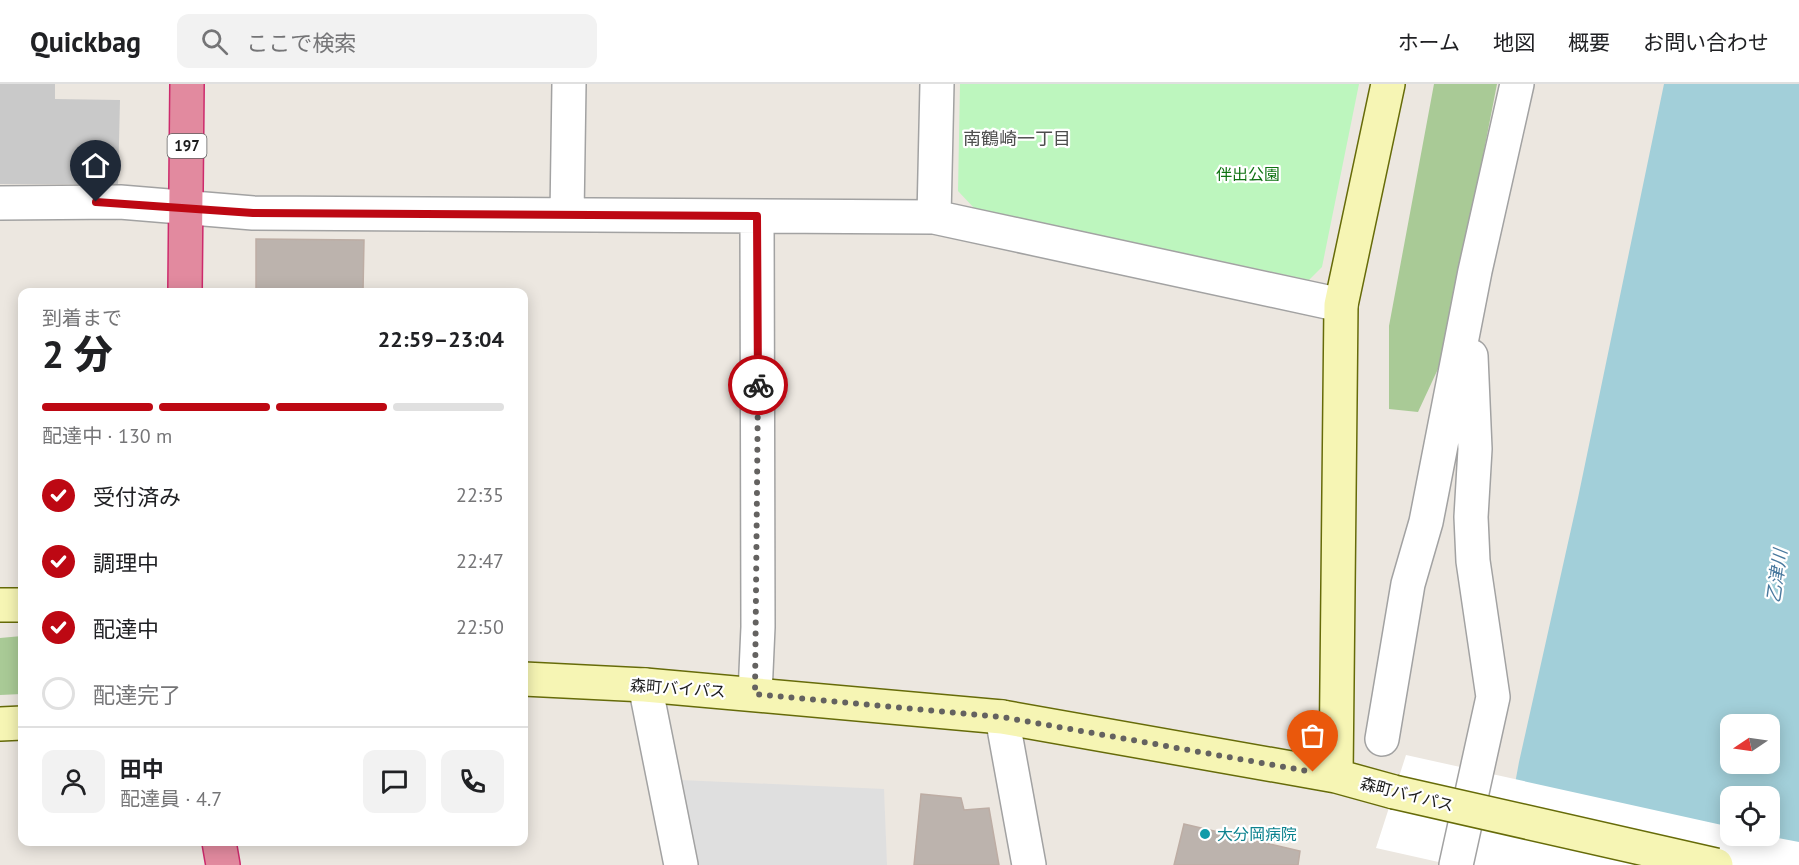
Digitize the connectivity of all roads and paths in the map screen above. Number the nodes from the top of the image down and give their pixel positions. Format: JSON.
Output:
{"nodes":[{"id":1,"x":187,"y":84,"type":"edge"},
{"id":2,"x":569,"y":84,"type":"edge"},
{"id":3,"x":937,"y":84,"type":"edge"},
{"id":4,"x":1388,"y":84,"type":"edge"},
{"id":5,"x":1517,"y":84,"type":"edge"},
{"id":6,"x":0,"y":202,"type":"edge"},
{"id":7,"x":186,"y":207,"type":"junction"},
{"id":8,"x":567,"y":215,"type":"junction"},
{"id":9,"x":757,"y":216,"type":"junction"},
{"id":10,"x":934,"y":217,"type":"junction"},
{"id":11,"x":185,"y":288,"type":"edge"},
{"id":12,"x":1341,"y":305,"type":"junction"},
{"id":13,"x":1468,"y":309,"type":"junction"},
{"id":14,"x":0,"y":605,"type":"edge"},
{"id":15,"x":18,"y":605,"type":"edge"},
{"id":16,"x":528,"y":679,"type":"edge"},
{"id":17,"x":645,"y":685,"type":"junction"},
{"id":18,"x":755,"y":694,"type":"junction"},
{"id":19,"x":1002,"y":717,"type":"junction"},
{"id":20,"x":18,"y":723,"type":"edge"},
{"id":21,"x":0,"y":724,"type":"edge"},
{"id":22,"x":1382,"y":739,"type":"dead end"},
{"id":23,"x":1336,"y":776,"type":"junction"},
{"id":24,"x":220,"y":846,"type":"edge"},
{"id":25,"x":223,"y":865,"type":"edge"},
{"id":26,"x":681,"y":865,"type":"edge"},
{"id":27,"x":1029,"y":865,"type":"edge"},
{"id":28,"x":1456,"y":865,"type":"edge"},
{"id":29,"x":1716,"y":865,"type":"edge"}],
"edges":[{"from":1,"to":7,"type":"highway","number":"197"},
{"from":2,"to":8,"type":"street"},
{"from":3,"to":10,"type":"street"},
{"from":4,"to":12,"type":"main road"},
{"from":5,"to":13,"type":"street"},
{"from":6,"to":7,"type":"street"},
{"from":7,"to":8,"type":"street"},
{"from":7,"to":11,"type":"highway","number":"197"},
{"from":8,"to":9,"type":"street"},
{"from":9,"to":10,"type":"street"},
{"from":9,"to":18,"type":"street"},
{"from":10,"to":12,"type":"street"},
{"from":12,"to":23,"type":"main road"},
{"from":13,"to":22,"type":"street"},
{"from":13,"to":28,"type":"street"},
{"from":14,"to":15,"type":"main road"},
{"from":16,"to":17,"type":"main road","name":"森町バイパス"},
{"from":17,"to":18,"type":"main road","name":"森町バイパス"},
{"from":17,"to":26,"type":"street"},
{"from":18,"to":19,"type":"main road","name":"森町バイパス"},
{"from":19,"to":23,"type":"main road","name":"森町バイパス"},
{"from":19,"to":27,"type":"street"},
{"from":20,"to":21,"type":"main road"},
{"from":23,"to":29,"type":"main road","name":"森町バイパス","bridge":true},
{"from":24,"to":25,"type":"highway"}]}
